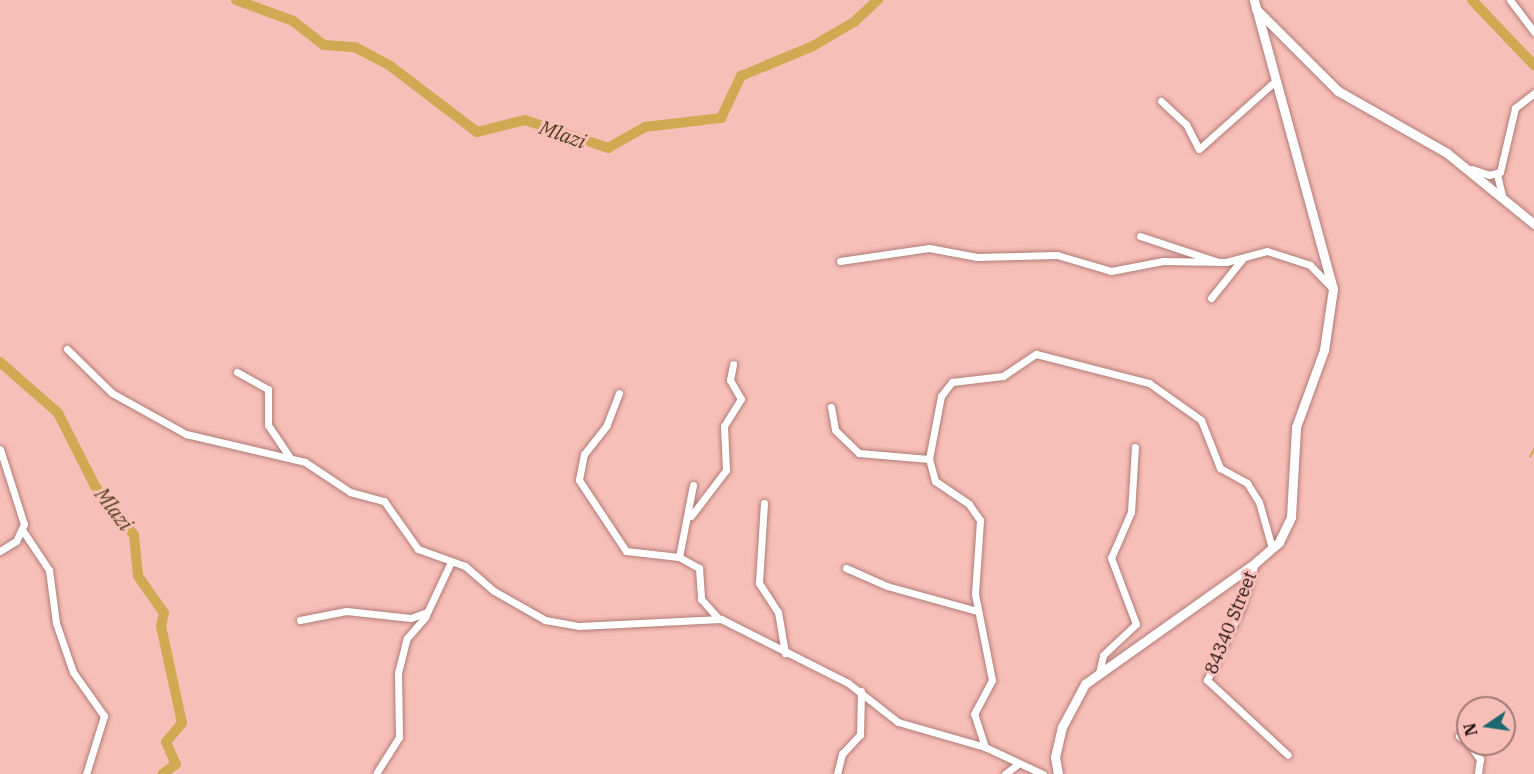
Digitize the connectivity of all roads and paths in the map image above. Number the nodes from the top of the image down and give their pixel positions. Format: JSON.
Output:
{"nodes":[{"id":1,"x":1510,"y":0,"type":"edge"},
{"id":2,"x":1255,"y":4,"type":"edge"},
{"id":3,"x":1534,"y":32,"type":"edge"},
{"id":4,"x":1273,"y":83,"type":"junction"},
{"id":5,"x":1534,"y":93,"type":"edge"},
{"id":6,"x":1161,"y":101,"type":"dead end"},
{"id":7,"x":1447,"y":153,"type":"junction"},
{"id":8,"x":1497,"y":174,"type":"junction"},
{"id":9,"x":1502,"y":196,"type":"junction"},
{"id":10,"x":1534,"y":224,"type":"edge"},
{"id":11,"x":1140,"y":236,"type":"dead end"},
{"id":12,"x":1243,"y":258,"type":"junction"},
{"id":13,"x":840,"y":261,"type":"dead end"},
{"id":14,"x":1218,"y":262,"type":"junction"},
{"id":15,"x":1333,"y":290,"type":"junction"},
{"id":16,"x":1210,"y":298,"type":"dead end"},
{"id":17,"x":67,"y":349,"type":"dead end"},
{"id":18,"x":733,"y":364,"type":"dead end"},
{"id":19,"x":237,"y":372,"type":"dead end"},
{"id":20,"x":619,"y":393,"type":"dead end"},
{"id":21,"x":831,"y":407,"type":"dead end"},
{"id":22,"x":1135,"y":447,"type":"dead end"},
{"id":23,"x":0,"y":449,"type":"edge"},
{"id":24,"x":290,"y":458,"type":"junction"},
{"id":25,"x":929,"y":459,"type":"junction"},
{"id":26,"x":693,"y":485,"type":"dead end"},
{"id":27,"x":764,"y":503,"type":"dead end"},
{"id":28,"x":691,"y":516,"type":"junction"},
{"id":29,"x":23,"y":531,"type":"junction"},
{"id":30,"x":1272,"y":548,"type":"junction"},
{"id":31,"x":0,"y":551,"type":"edge"},
{"id":32,"x":679,"y":557,"type":"junction"},
{"id":33,"x":451,"y":562,"type":"junction"},
{"id":34,"x":1255,"y":563,"type":"junction"},
{"id":35,"x":846,"y":568,"type":"dead end"},
{"id":36,"x":977,"y":611,"type":"junction"},
{"id":37,"x":427,"y":612,"type":"junction"},
{"id":38,"x":721,"y":619,"type":"junction"},
{"id":39,"x":300,"y":620,"type":"dead end"},
{"id":40,"x":785,"y":653,"type":"junction"},
{"id":41,"x":1099,"y":673,"type":"junction"},
{"id":42,"x":861,"y":691,"type":"junction"},
{"id":43,"x":985,"y":747,"type":"junction"},
{"id":44,"x":1288,"y":755,"type":"dead end"},
{"id":45,"x":1478,"y":756,"type":"edge"},
{"id":46,"x":1018,"y":764,"type":"junction"},
{"id":47,"x":377,"y":772,"type":"dead end"},
{"id":48,"x":86,"y":774,"type":"edge"},
{"id":49,"x":837,"y":774,"type":"edge"},
{"id":50,"x":1005,"y":774,"type":"edge"},
{"id":51,"x":1043,"y":774,"type":"edge"},
{"id":52,"x":1058,"y":774,"type":"edge"},
{"id":53,"x":1478,"y":774,"type":"edge"}],
"edges":[{"from":1,"to":3,"type":"street"},
{"from":2,"to":4,"type":"street"},
{"from":2,"to":7,"type":"street"},
{"from":4,"to":6,"type":"street"},
{"from":4,"to":15,"type":"street"},
{"from":5,"to":8,"type":"street"},
{"from":7,"to":8,"type":"street"},
{"from":7,"to":9,"type":"street"},
{"from":8,"to":9,"type":"street"},
{"from":9,"to":10,"type":"street"},
{"from":11,"to":14,"type":"street"},
{"from":12,"to":14,"type":"street"},
{"from":12,"to":15,"type":"street"},
{"from":12,"to":16,"type":"street"},
{"from":13,"to":14,"type":"street"},
{"from":15,"to":30,"type":"street"},
{"from":17,"to":24,"type":"street"},
{"from":18,"to":28,"type":"street"},
{"from":19,"to":24,"type":"street"},
{"from":20,"to":32,"type":"street"},
{"from":21,"to":25,"type":"street"},
{"from":22,"to":41,"type":"street"},
{"from":23,"to":29,"type":"street"},
{"from":24,"to":33,"type":"street"},
{"from":25,"to":30,"type":"street"},
{"from":25,"to":36,"type":"street"},
{"from":26,"to":28,"type":"street"},
{"from":27,"to":40,"type":"street"},
{"from":28,"to":32,"type":"street"},
{"from":29,"to":31,"type":"street"},
{"from":29,"to":48,"type":"street"},
{"from":30,"to":34,"type":"street"},
{"from":32,"to":38,"type":"street"},
{"from":33,"to":37,"type":"street"},
{"from":33,"to":38,"type":"street"},
{"from":34,"to":41,"type":"street"},
{"from":34,"to":44,"type":"street","name":"84340 Street"},
{"from":35,"to":36,"type":"street"},
{"from":36,"to":43,"type":"street"},
{"from":37,"to":39,"type":"street"},
{"from":37,"to":47,"type":"street"},
{"from":38,"to":40,"type":"street"},
{"from":40,"to":42,"type":"street"},
{"from":41,"to":52,"type":"street"},
{"from":42,"to":43,"type":"street"},
{"from":42,"to":49,"type":"street"},
{"from":43,"to":46,"type":"street"},
{"from":45,"to":53,"type":"street"},
{"from":46,"to":50,"type":"street"},
{"from":46,"to":51,"type":"street"}]}
